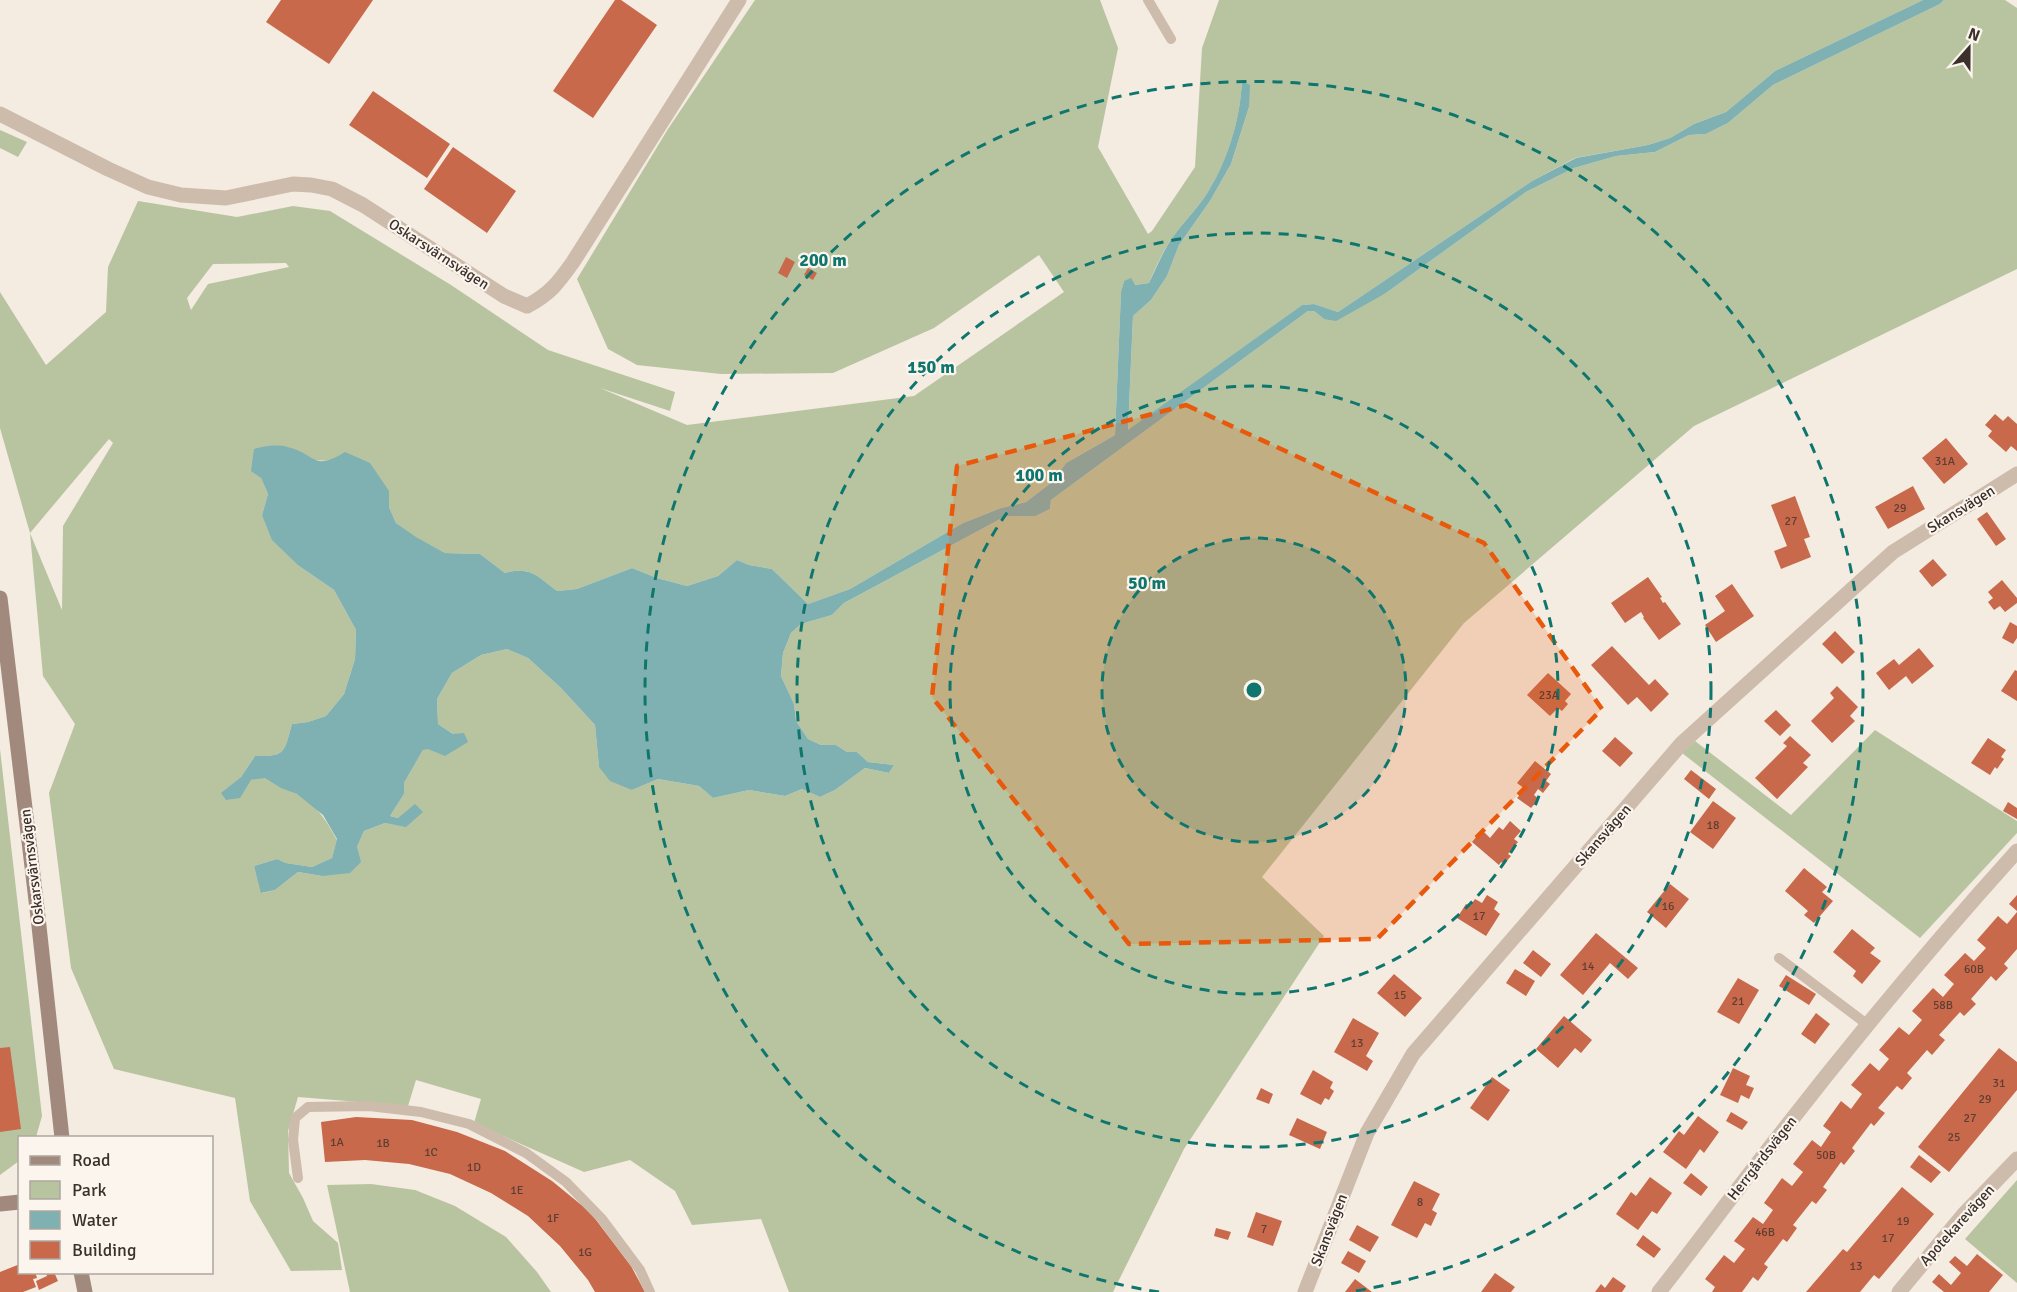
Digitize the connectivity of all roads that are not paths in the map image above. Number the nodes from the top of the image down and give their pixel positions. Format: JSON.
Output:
{"nodes":[{"id":1,"x":739,"y":0,"type":"edge"},
{"id":2,"x":1148,"y":0,"type":"edge"},
{"id":3,"x":1171,"y":39,"type":"dead end"},
{"id":4,"x":0,"y":114,"type":"edge"},
{"id":5,"x":2017,"y":474,"type":"edge"},
{"id":6,"x":0,"y":598,"type":"edge"},
{"id":7,"x":2017,"y":851,"type":"edge"},
{"id":8,"x":1779,"y":958,"type":"dead end"},
{"id":9,"x":1868,"y":1025,"type":"junction"},
{"id":10,"x":62,"y":1136,"type":"edge"},
{"id":11,"x":2017,"y":1159,"type":"edge"},
{"id":12,"x":298,"y":1178,"type":"dead end"},
{"id":13,"x":18,"y":1202,"type":"edge"},
{"id":14,"x":0,"y":1204,"type":"edge"},
{"id":15,"x":81,"y":1274,"type":"edge"},
{"id":16,"x":1310,"y":1289,"type":"edge"},
{"id":17,"x":84,"y":1292,"type":"edge"},
{"id":18,"x":650,"y":1292,"type":"edge"},
{"id":19,"x":1659,"y":1292,"type":"edge"},
{"id":20,"x":1899,"y":1292,"type":"edge"}],
"edges":[{"from":1,"to":4,"type":"street","name":"Oskarsvärnsvägen"},
{"from":2,"to":3,"type":"lane"},
{"from":5,"to":16,"type":"street","name":"Skansvägen"},
{"from":6,"to":10,"type":"street","name":"Oskarsvärnsvägen"},
{"from":7,"to":9,"type":"street","name":"Herrgårdsvägen"},
{"from":8,"to":9,"type":"lane"},
{"from":9,"to":19,"type":"street","name":"Herrgårdsvägen"},
{"from":11,"to":20,"type":"street","name":"Apotekarevägen"},
{"from":12,"to":18,"type":"lane"},
{"from":13,"to":14,"type":"street"},
{"from":15,"to":17,"type":"street"}]}
